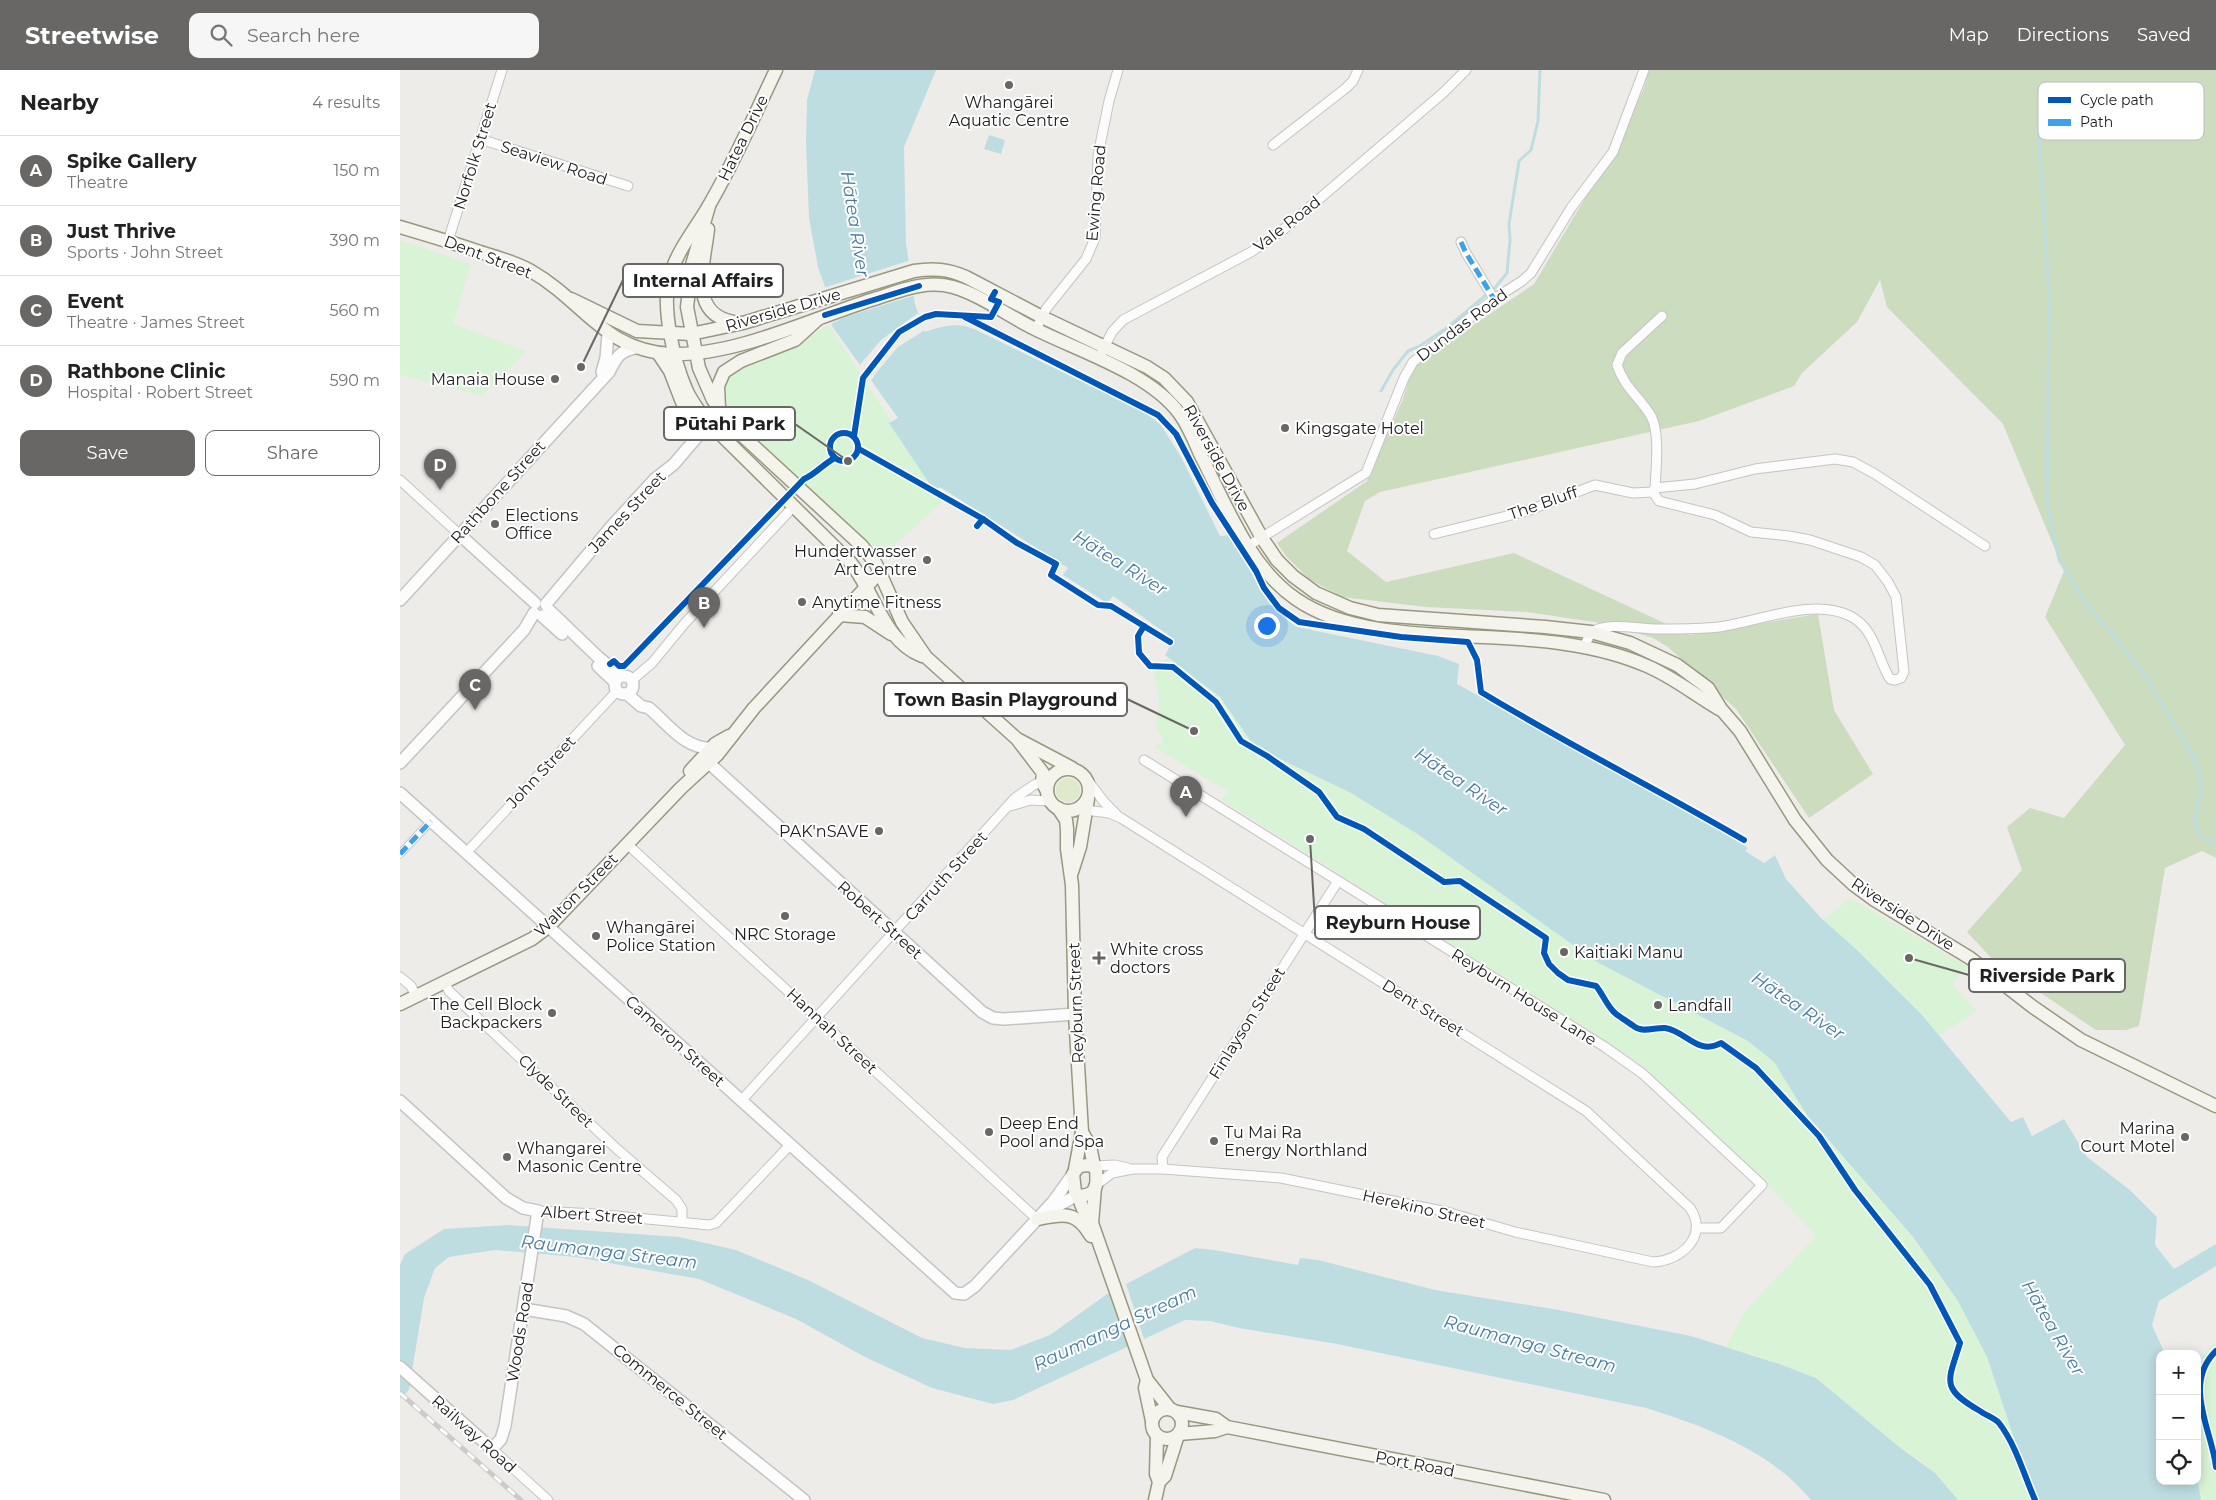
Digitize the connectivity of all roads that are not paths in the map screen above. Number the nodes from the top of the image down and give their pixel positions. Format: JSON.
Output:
{"nodes":[{"id":1,"x":502,"y":70,"type":"edge"},
{"id":2,"x":776,"y":70,"type":"edge"},
{"id":3,"x":1118,"y":70,"type":"edge"},
{"id":4,"x":1358,"y":70,"type":"edge"},
{"id":5,"x":1466,"y":70,"type":"edge"},
{"id":6,"x":1644,"y":70,"type":"edge"},
{"id":7,"x":480,"y":139,"type":"junction"},
{"id":8,"x":1273,"y":145,"type":"dead end"},
{"id":9,"x":628,"y":186,"type":"dead end"},
{"id":10,"x":709,"y":206,"type":"junction"},
{"id":11,"x":400,"y":227,"type":"edge"},
{"id":12,"x":448,"y":242,"type":"junction"},
{"id":13,"x":1461,"y":242,"type":"dead end"},
{"id":14,"x":571,"y":299,"type":"junction"},
{"id":15,"x":1494,"y":299,"type":"junction"},
{"id":16,"x":823,"y":316,"type":"junction"},
{"id":17,"x":1662,"y":316,"type":"dead end"},
{"id":18,"x":1042,"y":317,"type":"junction"},
{"id":19,"x":743,"y":323,"type":"junction"},
{"id":20,"x":1036,"y":330,"type":"junction"},
{"id":21,"x":608,"y":334,"type":"junction"},
{"id":22,"x":672,"y":334,"type":"junction"},
{"id":23,"x":691,"y":334,"type":"junction"},
{"id":24,"x":1104,"y":346,"type":"junction"},
{"id":25,"x":635,"y":348,"type":"junction"},
{"id":26,"x":658,"y":353,"type":"junction"},
{"id":27,"x":695,"y":353,"type":"junction"},
{"id":28,"x":676,"y":354,"type":"junction"},
{"id":29,"x":1098,"y":359,"type":"junction"},
{"id":30,"x":596,"y":385,"type":"junction"},
{"id":31,"x":718,"y":408,"type":"junction"},
{"id":32,"x":709,"y":422,"type":"junction"},
{"id":33,"x":400,"y":480,"type":"edge"},
{"id":34,"x":1654,"y":490,"type":"junction"},
{"id":35,"x":794,"y":506,"type":"junction"},
{"id":36,"x":1434,"y":534,"type":"dead end"},
{"id":37,"x":460,"y":535,"type":"junction"},
{"id":38,"x":1262,"y":538,"type":"junction"},
{"id":39,"x":1248,"y":546,"type":"junction"},
{"id":40,"x":1985,"y":546,"type":"dead end"},
{"id":41,"x":880,"y":572,"type":"junction"},
{"id":42,"x":866,"y":586,"type":"junction"},
{"id":43,"x":400,"y":600,"type":"edge"},
{"id":44,"x":541,"y":609,"type":"junction"},
{"id":45,"x":839,"y":615,"type":"junction"},
{"id":46,"x":1591,"y":632,"type":"junction"},
{"id":47,"x":900,"y":640,"type":"junction"},
{"id":48,"x":1584,"y":648,"type":"junction"},
{"id":49,"x":926,"y":657,"type":"junction"},
{"id":50,"x":624,"y":685,"type":"junction"},
{"id":51,"x":1720,"y":709,"type":"junction"},
{"id":52,"x":731,"y":735,"type":"junction"},
{"id":53,"x":1017,"y":739,"type":"junction"},
{"id":54,"x":686,"y":742,"type":"junction"},
{"id":55,"x":710,"y":748,"type":"junction"},
{"id":56,"x":1144,"y":760,"type":"dead end"},
{"id":57,"x":400,"y":763,"type":"edge"},
{"id":58,"x":709,"y":763,"type":"junction"},
{"id":59,"x":696,"y":765,"type":"junction"},
{"id":60,"x":1072,"y":768,"type":"junction"},
{"id":61,"x":1089,"y":782,"type":"junction"},
{"id":62,"x":681,"y":788,"type":"junction"},
{"id":63,"x":1049,"y":792,"type":"junction"},
{"id":64,"x":400,"y":793,"type":"edge"},
{"id":65,"x":1010,"y":806,"type":"junction"},
{"id":66,"x":1084,"y":806,"type":"junction"},
{"id":67,"x":1121,"y":818,"type":"junction"},
{"id":68,"x":431,"y":821,"type":"junction"},
{"id":69,"x":627,"y":844,"type":"junction"},
{"id":70,"x":466,"y":853,"type":"junction"},
{"id":71,"x":400,"y":854,"type":"edge"},
{"id":72,"x":1071,"y":874,"type":"junction"},
{"id":73,"x":1338,"y":881,"type":"junction"},
{"id":74,"x":548,"y":927,"type":"junction"},
{"id":75,"x":894,"y":933,"type":"junction"},
{"id":76,"x":1304,"y":935,"type":"junction"},
{"id":77,"x":400,"y":977,"type":"edge"},
{"id":78,"x":444,"y":983,"type":"junction"},
{"id":79,"x":416,"y":996,"type":"junction"},
{"id":80,"x":400,"y":1004,"type":"edge"},
{"id":81,"x":1075,"y":1014,"type":"junction"},
{"id":82,"x":817,"y":1017,"type":"junction"},
{"id":83,"x":741,"y":1101,"type":"junction"},
{"id":84,"x":400,"y":1102,"type":"edge"},
{"id":85,"x":2216,"y":1106,"type":"edge"},
{"id":86,"x":1082,"y":1132,"type":"junction"},
{"id":87,"x":790,"y":1145,"type":"junction"},
{"id":88,"x":1094,"y":1166,"type":"junction"},
{"id":89,"x":1163,"y":1168,"type":"junction"},
{"id":90,"x":1133,"y":1169,"type":"junction"},
{"id":91,"x":1074,"y":1172,"type":"junction"},
{"id":92,"x":1096,"y":1186,"type":"junction"},
{"id":93,"x":1078,"y":1196,"type":"junction"},
{"id":94,"x":538,"y":1211,"type":"junction"},
{"id":95,"x":1037,"y":1219,"type":"junction"},
{"id":96,"x":682,"y":1222,"type":"junction"},
{"id":97,"x":1092,"y":1223,"type":"junction"},
{"id":98,"x":1697,"y":1228,"type":"junction"},
{"id":99,"x":1105,"y":1257,"type":"junction"},
{"id":100,"x":950,"y":1288,"type":"joint"},
{"id":101,"x":524,"y":1309,"type":"junction"},
{"id":102,"x":400,"y":1368,"type":"edge"},
{"id":103,"x":1147,"y":1380,"type":"junction"},
{"id":104,"x":1174,"y":1410,"type":"junction"},
{"id":105,"x":1152,"y":1421,"type":"junction"},
{"id":106,"x":1227,"y":1427,"type":"junction"},
{"id":107,"x":1178,"y":1435,"type":"junction"},
{"id":108,"x":1157,"y":1436,"type":"junction"},
{"id":109,"x":492,"y":1450,"type":"junction"},
{"id":110,"x":1159,"y":1482,"type":"junction"},
{"id":111,"x":548,"y":1500,"type":"edge"},
{"id":112,"x":804,"y":1500,"type":"edge"},
{"id":113,"x":1155,"y":1500,"type":"edge"},
{"id":114,"x":1604,"y":1500,"type":"edge"}],
"edges":[{"from":1,"to":7,"type":"street","name":"Norfolk Street"},
{"from":2,"to":10,"type":"main road","name":"Hatea Drive"},
{"from":3,"to":18,"type":"street","name":"Ewing Road"},
{"from":4,"to":8,"type":"street"},
{"from":5,"to":24,"type":"street","name":"Vale Road"},
{"from":6,"to":15,"type":"street","name":"Dundas Road"},
{"from":7,"to":9,"type":"street","name":"Seaview Road"},
{"from":7,"to":12,"type":"street","name":"Norfolk Street"},
{"from":10,"to":19,"type":"main road"},
{"from":10,"to":22,"type":"main road","name":"Hatea Drive"},
{"from":10,"to":23,"type":"main road","name":"Hatea Drive"},
{"from":11,"to":12,"type":"main road","name":"Dent Street"},
{"from":12,"to":14,"type":"main road","name":"Dent Street"},
{"from":13,"to":15,"type":"street"},
{"from":14,"to":21,"type":"main road","name":"Dent Street"},
{"from":14,"to":22,"type":"main road","name":"Dent Street"},
{"from":15,"to":38,"type":"street","name":"Dundas Road"},
{"from":16,"to":20,"type":"main road","name":"Riverside Drive"},
{"from":16,"to":27,"type":"main road","name":"Riverside Drive"},
{"from":16,"to":31,"type":"main road"},
{"from":17,"to":34,"type":"street"},
{"from":18,"to":19,"type":"main road","name":"Riverside Drive"},
{"from":18,"to":20,"type":"street","name":"Ewing Road"},
{"from":18,"to":24,"type":"main road","name":"Riverside Drive"},
{"from":19,"to":23,"type":"main road","name":"Riverside Drive"},
{"from":20,"to":29,"type":"main road","name":"Riverside Drive"},
{"from":21,"to":25,"type":"main road","name":"Dent Street"},
{"from":21,"to":30,"type":"street","name":"Rathbone Street"},
{"from":22,"to":23,"type":"main road","name":"Riverside Drive"},
{"from":22,"to":28,"type":"main road","name":"Hatea Drive"},
{"from":23,"to":27,"type":"main road","name":"Hatea Drive"},
{"from":24,"to":29,"type":"street","name":"Vale Road"},
{"from":24,"to":38,"type":"main road","name":"Riverside Drive"},
{"from":25,"to":26,"type":"main road","name":"Dent Street"},
{"from":25,"to":30,"type":"street","name":"Rathbone Street"},
{"from":26,"to":28,"type":"main road","name":"Dent Street"},
{"from":26,"to":32,"type":"main road"},
{"from":27,"to":28,"type":"main road","name":"Riverside Drive"},
{"from":27,"to":31,"type":"main road"},
{"from":28,"to":32,"type":"main road"},
{"from":29,"to":39,"type":"main road","name":"Riverside Drive"},
{"from":30,"to":37,"type":"street","name":"Rathbone Street"},
{"from":31,"to":41,"type":"main road"},
{"from":32,"to":35,"type":"main road"},
{"from":32,"to":44,"type":"street","name":"James Street"},
{"from":33,"to":37,"type":"street"},
{"from":34,"to":36,"type":"street","name":"The Bluff"},
{"from":34,"to":40,"type":"street","name":"The Bluff"},
{"from":34,"to":46,"type":"street"},
{"from":35,"to":42,"type":"main road"},
{"from":35,"to":50,"type":"street","name":"John Street"},
{"from":37,"to":43,"type":"street","name":"Rathbone Street"},
{"from":37,"to":44,"type":"street"},
{"from":38,"to":39,"type":"street","name":"Dundas Road"},
{"from":38,"to":46,"type":"main road","name":"Riverside Drive"},
{"from":39,"to":48,"type":"main road","name":"Riverside Drive"},
{"from":41,"to":42,"type":"main road","name":"Walton Street"},
{"from":41,"to":49,"type":"main road"},
{"from":42,"to":45,"type":"main road","name":"Walton Street"},
{"from":42,"to":47,"type":"main road"},
{"from":44,"to":50,"type":"street"},
{"from":44,"to":57,"type":"street","name":"James Street"},
{"from":45,"to":47,"type":"main road"},
{"from":45,"to":52,"type":"main road","name":"Walton Street"},
{"from":46,"to":48,"type":"street"},
{"from":46,"to":51,"type":"main road","name":"Riverside Drive"},
{"from":47,"to":49,"type":"main road"},
{"from":48,"to":51,"type":"main road","name":"Riverside Drive"},
{"from":49,"to":53,"type":"main road"},
{"from":50,"to":54,"type":"street"},
{"from":50,"to":70,"type":"street","name":"John Street"},
{"from":51,"to":85,"type":"main road","name":"Riverside Drive"},
{"from":52,"to":55,"type":"main road","name":"Walton Street"},
{"from":52,"to":58,"type":"main road","name":"Walton Street"},
{"from":53,"to":60,"type":"main road"},
{"from":53,"to":63,"type":"main road"},
{"from":54,"to":55,"type":"street"},
{"from":54,"to":59,"type":"street"},
{"from":55,"to":59,"type":"main road","name":"Walton Street"},
{"from":56,"to":73,"type":"street","name":"Reyburn House Lane"},
{"from":58,"to":62,"type":"main road","name":"Walton Street"},
{"from":58,"to":75,"type":"street","name":"Robert Street"},
{"from":59,"to":62,"type":"main road","name":"Walton Street"},
{"from":60,"to":61,"type":"main road"},
{"from":60,"to":63,"type":"main road"},
{"from":61,"to":66,"type":"main road"},
{"from":61,"to":67,"type":"street","name":"Dent Street"},
{"from":62,"to":69,"type":"main road","name":"Walton Street"},
{"from":63,"to":65,"type":"street"},
{"from":63,"to":65,"type":"street","name":"Carruth Street"},
{"from":63,"to":66,"type":"main road"},
{"from":63,"to":72,"type":"main road","name":"Reyburn Street"},
{"from":64,"to":68,"type":"street","name":"Cameron Street"},
{"from":65,"to":75,"type":"street","name":"Carruth Street"},
{"from":66,"to":67,"type":"street","name":"Dent Street"},
{"from":66,"to":72,"type":"main road","name":"Reyburn Street"},
{"from":67,"to":76,"type":"street","name":"Dent Street"},
{"from":68,"to":70,"type":"street","name":"Cameron Street"},
{"from":68,"to":71,"type":"street"},
{"from":69,"to":74,"type":"main road","name":"Walton Street"},
{"from":69,"to":82,"type":"street","name":"Hannah Street"},
{"from":70,"to":74,"type":"street","name":"Cameron Street"},
{"from":72,"to":81,"type":"main road","name":"Reyburn Street"},
{"from":73,"to":76,"type":"street","name":"Finlayson Street"},
{"from":73,"to":98,"type":"street","name":"Reyburn House Lane"},
{"from":74,"to":78,"type":"main road","name":"Walton Street"},
{"from":74,"to":83,"type":"street","name":"Cameron Street"},
{"from":75,"to":81,"type":"street","name":"Robert Street"},
{"from":75,"to":82,"type":"street","name":"Carruth Street"},
{"from":76,"to":89,"type":"street","name":"Finlayson Street"},
{"from":76,"to":98,"type":"street","name":"Dent Street"},
{"from":77,"to":79,"type":"street"},
{"from":78,"to":79,"type":"main road","name":"Walton Street"},
{"from":78,"to":96,"type":"street","name":"Clyde Street"},
{"from":79,"to":80,"type":"main road","name":"Walton Street"},
{"from":81,"to":86,"type":"main road","name":"Reyburn Street"},
{"from":82,"to":83,"type":"street","name":"Carruth Street"},
{"from":82,"to":95,"type":"street","name":"Hannah Street"},
{"from":83,"to":87,"type":"street","name":"Cameron Street"},
{"from":84,"to":94,"type":"street","name":"Albert Street"},
{"from":86,"to":88,"type":"main road","name":"Reyburn Street"},
{"from":86,"to":91,"type":"main road","name":"Reyburn Street"},
{"from":87,"to":96,"type":"street","name":"Albert Street"},
{"from":87,"to":100,"type":"street","name":"Cameron Street"},
{"from":88,"to":90,"type":"street","name":"Herekino Street"},
{"from":88,"to":91,"type":"main road"},
{"from":88,"to":92,"type":"main road"},
{"from":89,"to":90,"type":"street","name":"Herekino Street"},
{"from":89,"to":98,"type":"street","name":"Herekino Street"},
{"from":90,"to":92,"type":"street","name":"Herekino Street"},
{"from":91,"to":93,"type":"main road"},
{"from":91,"to":95,"type":"street","name":"Reyburn Street"},
{"from":92,"to":93,"type":"main road"},
{"from":92,"to":97,"type":"main road"},
{"from":93,"to":95,"type":"street","name":"Reyburn Street"},
{"from":93,"to":97,"type":"main road"},
{"from":94,"to":96,"type":"street","name":"Albert Street"},
{"from":94,"to":101,"type":"street","name":"Woods Road"},
{"from":95,"to":99,"type":"main road"},
{"from":95,"to":100,"type":"street","name":"Reyburn Street"},
{"from":97,"to":99,"type":"main road"},
{"from":99,"to":103,"type":"main road"},
{"from":101,"to":109,"type":"street","name":"Woods Road"},
{"from":101,"to":112,"type":"street","name":"Commerce Street"},
{"from":102,"to":109,"type":"street","name":"Railway Road"},
{"from":103,"to":104,"type":"main road"},
{"from":103,"to":105,"type":"main road"},
{"from":104,"to":105,"type":"main road"},
{"from":104,"to":106,"type":"main road","name":"Port Road"},
{"from":104,"to":107,"type":"main road"},
{"from":105,"to":108,"type":"main road"},
{"from":106,"to":107,"type":"main road","name":"Port Road"},
{"from":106,"to":114,"type":"main road","name":"Port Road"},
{"from":107,"to":108,"type":"main road"},
{"from":107,"to":110,"type":"main road"},
{"from":108,"to":110,"type":"main road"},
{"from":109,"to":111,"type":"street","name":"Railway Road"},
{"from":110,"to":113,"type":"main road"}]}
